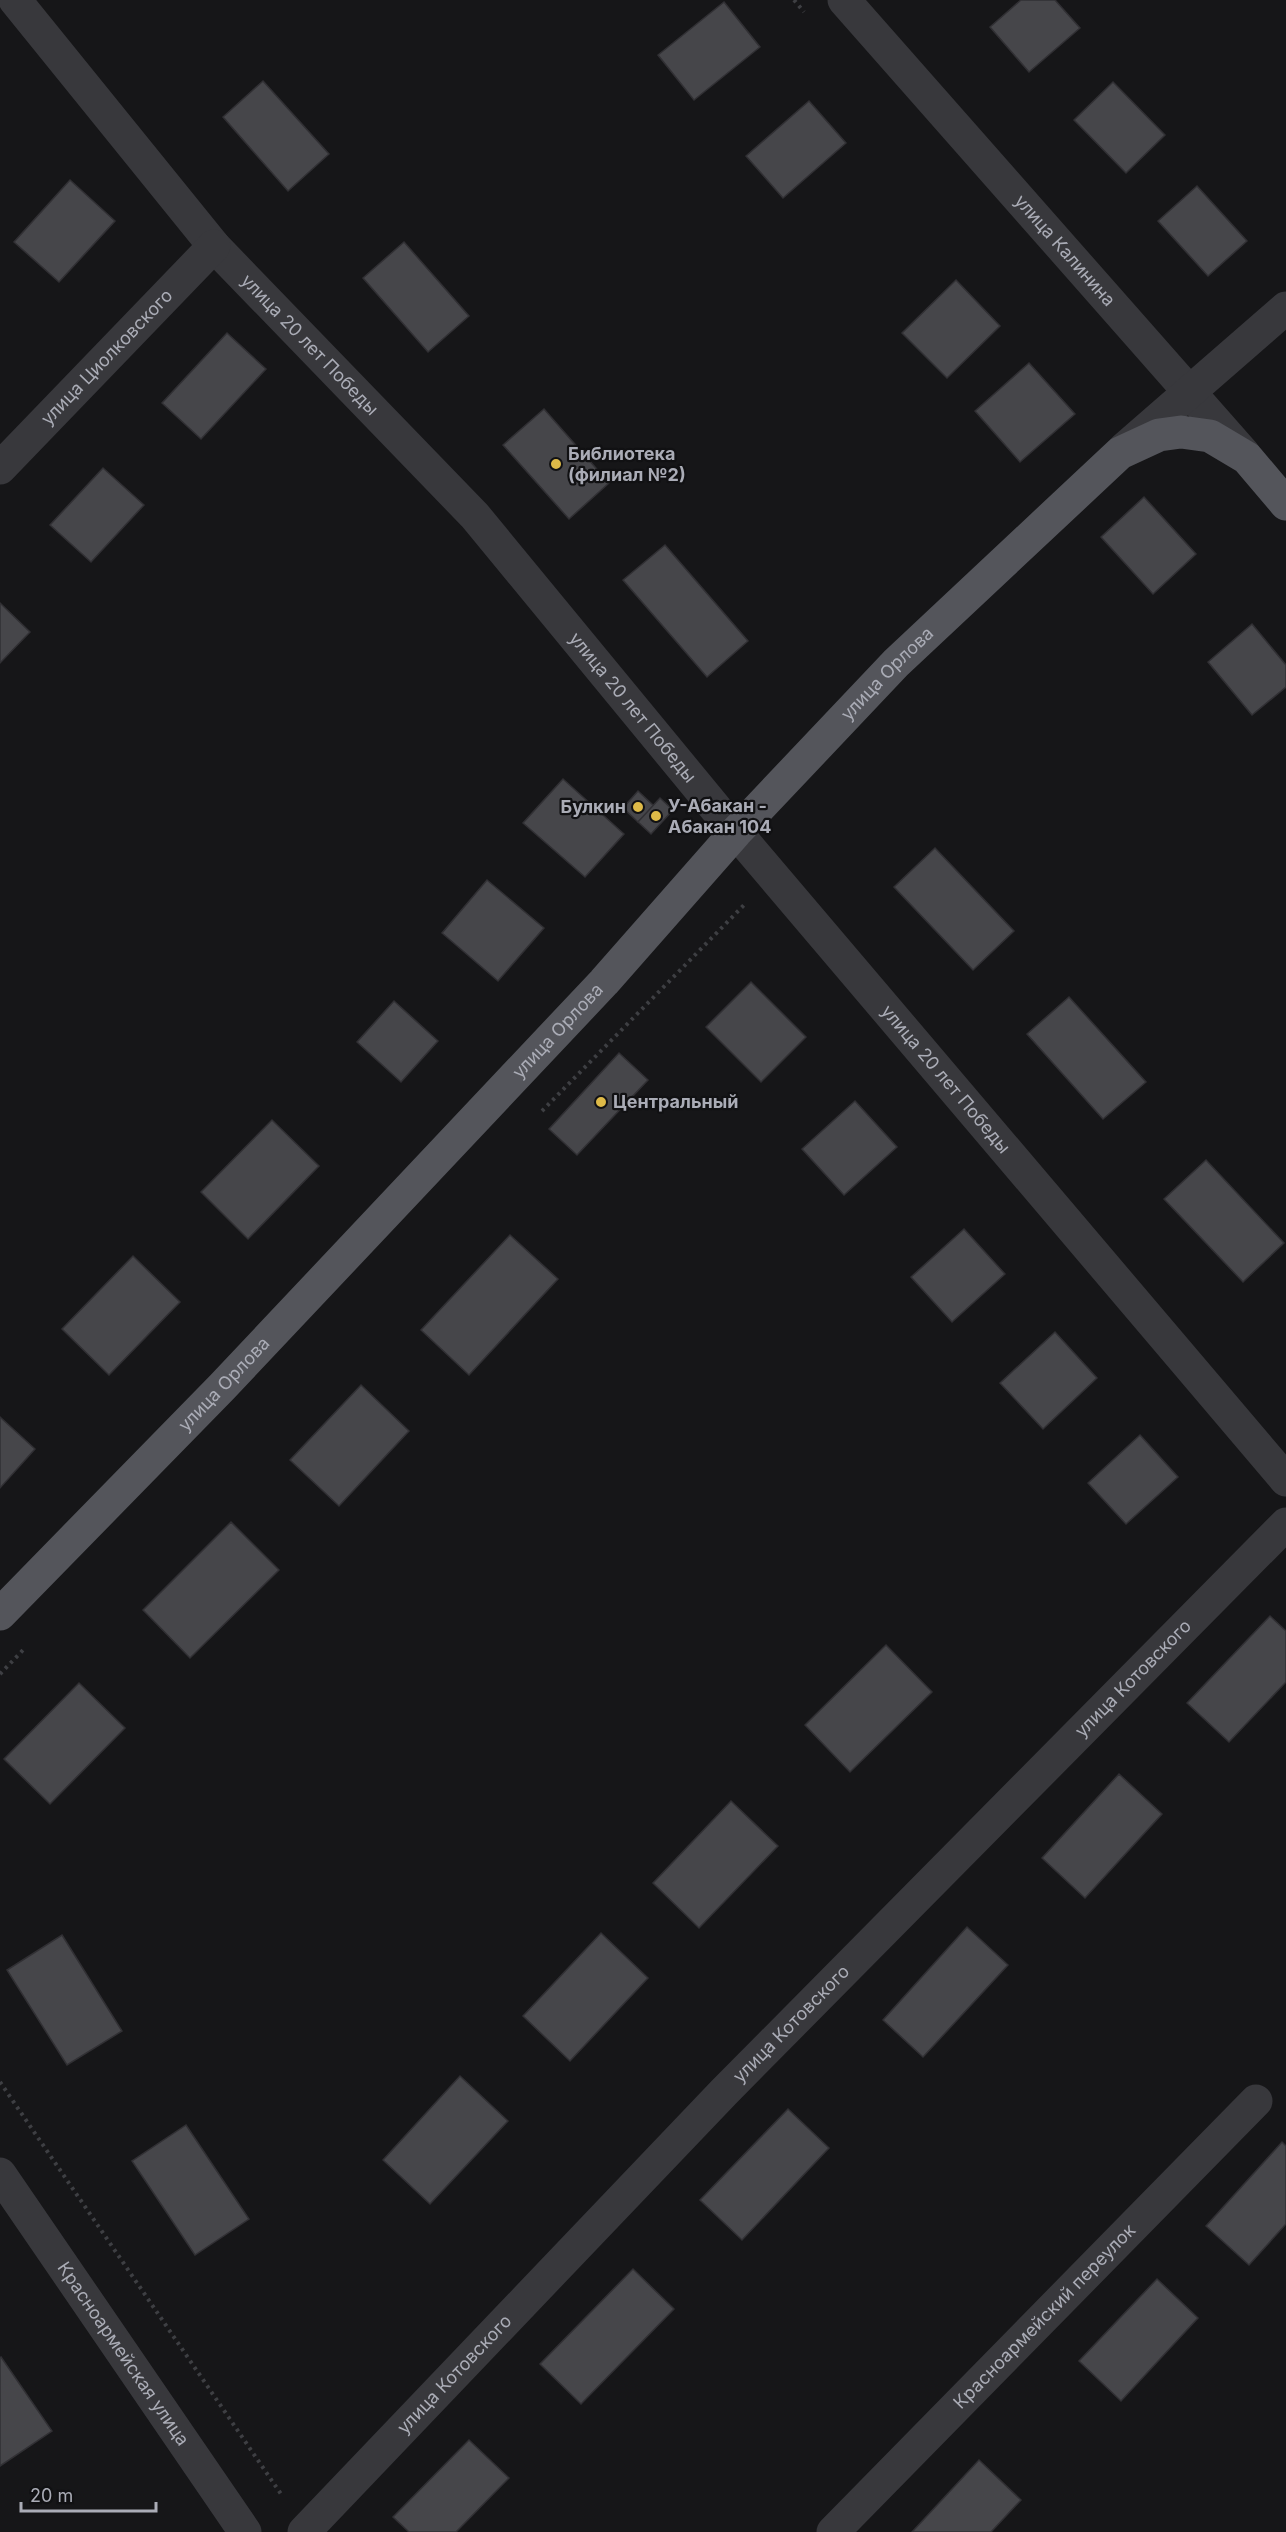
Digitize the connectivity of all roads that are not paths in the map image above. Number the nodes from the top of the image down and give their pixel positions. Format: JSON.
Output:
{"nodes":[{"id":1,"x":15,"y":0,"type":"edge"},
{"id":2,"x":844,"y":0,"type":"edge"},
{"id":3,"x":214,"y":246,"type":"junction"},
{"id":4,"x":1286,"y":308,"type":"edge"},
{"id":5,"x":1190,"y":391,"type":"junction"},
{"id":6,"x":1120,"y":453,"type":"junction"},
{"id":7,"x":1247,"y":458,"type":"junction"},
{"id":8,"x":0,"y":468,"type":"edge"},
{"id":9,"x":1286,"y":504,"type":"edge"},
{"id":10,"x":736,"y":832,"type":"junction"},
{"id":11,"x":1286,"y":1480,"type":"edge"},
{"id":12,"x":1286,"y":1524,"type":"edge"},
{"id":13,"x":0,"y":1614,"type":"edge"},
{"id":14,"x":1256,"y":2101,"type":"dead end"},
{"id":15,"x":0,"y":2174,"type":"edge"},
{"id":16,"x":305,"y":2531,"type":"edge"},
{"id":17,"x":245,"y":2532,"type":"edge"},
{"id":18,"x":832,"y":2532,"type":"edge"}],
"edges":[{"from":1,"to":3,"type":"street","name":"улица 20 лет Победы"},
{"from":2,"to":5,"type":"street","name":"улица Калинина"},
{"from":3,"to":8,"type":"street","name":"улица Циолковского"},
{"from":3,"to":10,"type":"street","name":"улица 20 лет Победы"},
{"from":4,"to":5,"type":"street"},
{"from":5,"to":6,"type":"street"},
{"from":5,"to":7,"type":"street","name":"улица Калинина"},
{"from":6,"to":7,"type":"main road","name":"улица Орлова"},
{"from":6,"to":10,"type":"main road","name":"улица Орлова"},
{"from":7,"to":9,"type":"main road","name":"улица Калинина"},
{"from":10,"to":11,"type":"street","name":"улица 20 лет Победы"},
{"from":10,"to":13,"type":"main road","name":"улица Орлова"},
{"from":12,"to":16,"type":"street","name":"улица Котовского"},
{"from":14,"to":18,"type":"street","name":"Красноармейский переулок"},
{"from":15,"to":17,"type":"street","name":"Красноармейская улица"}]}
